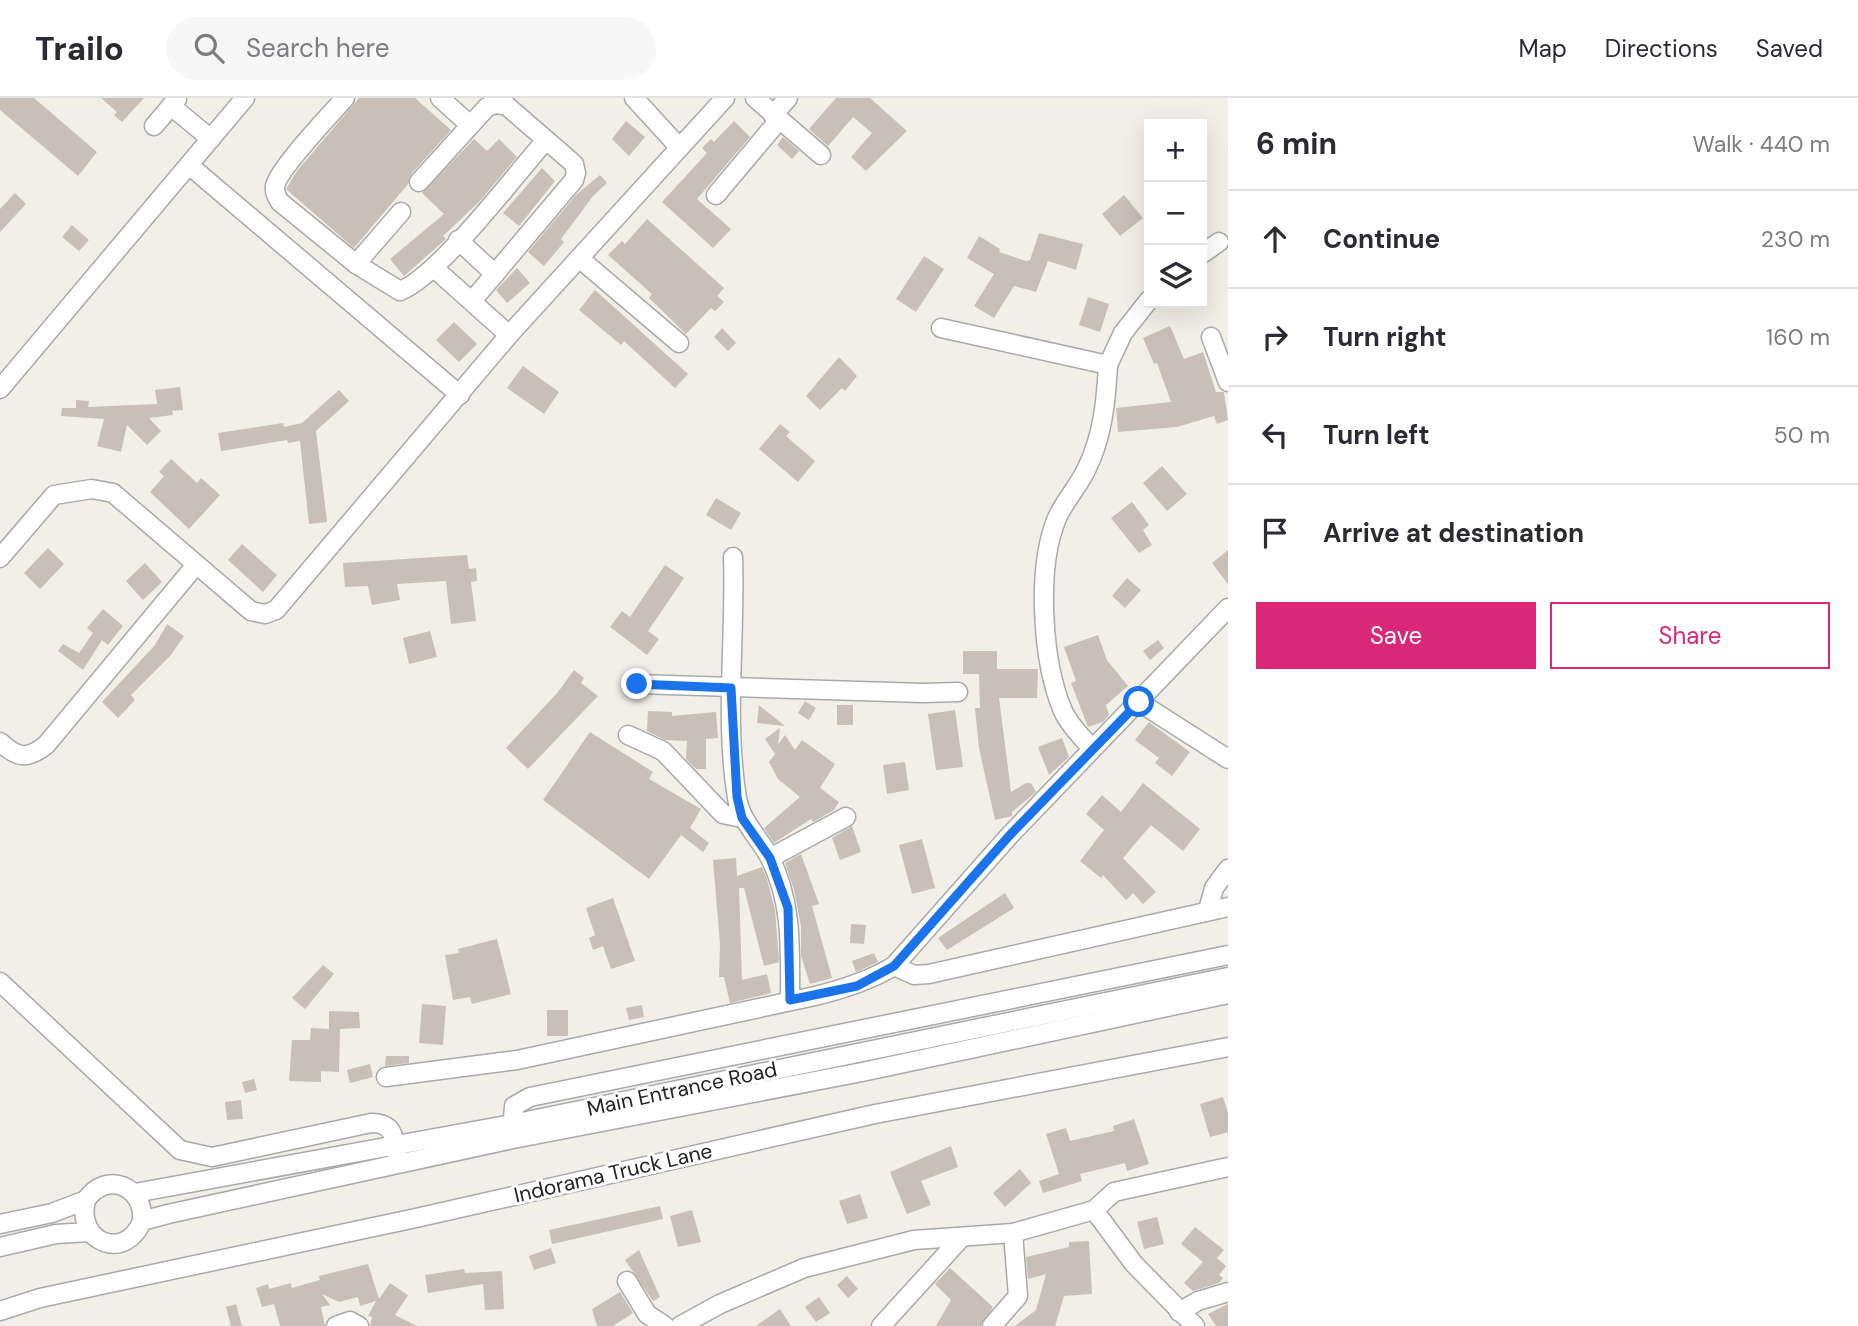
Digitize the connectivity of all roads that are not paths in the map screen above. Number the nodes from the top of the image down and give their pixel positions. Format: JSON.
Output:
{"nodes":[{"id":1,"x":245,"y":98,"type":"edge"},
{"id":2,"x":345,"y":98,"type":"edge"},
{"id":3,"x":440,"y":98,"type":"edge"},
{"id":4,"x":634,"y":98,"type":"edge"},
{"id":5,"x":725,"y":98,"type":"edge"},
{"id":6,"x":755,"y":98,"type":"edge"},
{"id":7,"x":788,"y":98,"type":"edge"},
{"id":8,"x":175,"y":102,"type":"edge"},
{"id":9,"x":776,"y":117,"type":"junction"},
{"id":10,"x":470,"y":125,"type":"junction"},
{"id":11,"x":154,"y":126,"type":"dead end"},
{"id":12,"x":211,"y":139,"type":"junction"},
{"id":13,"x":546,"y":140,"type":"junction"},
{"id":14,"x":678,"y":146,"type":"junction"},
{"id":15,"x":821,"y":155,"type":"dead end"},
{"id":16,"x":190,"y":166,"type":"junction"},
{"id":17,"x":419,"y":182,"type":"dead end"},
{"id":18,"x":716,"y":195,"type":"dead end"},
{"id":19,"x":401,"y":212,"type":"dead end"},
{"id":20,"x":458,"y":240,"type":"junction"},
{"id":21,"x":1219,"y":242,"type":"dead end"},
{"id":22,"x":1207,"y":250,"type":"edge"},
{"id":23,"x":579,"y":258,"type":"junction"},
{"id":24,"x":356,"y":264,"type":"junction"},
{"id":25,"x":434,"y":268,"type":"junction"},
{"id":26,"x":495,"y":274,"type":"junction"},
{"id":27,"x":472,"y":301,"type":"junction"},
{"id":28,"x":1144,"y":307,"type":"edge"},
{"id":29,"x":941,"y":328,"type":"dead end"},
{"id":30,"x":509,"y":335,"type":"junction"},
{"id":31,"x":1211,"y":337,"type":"dead end"},
{"id":32,"x":679,"y":343,"type":"dead end"},
{"id":33,"x":1108,"y":365,"type":"junction"},
{"id":34,"x":1228,"y":382,"type":"edge"},
{"id":35,"x":0,"y":389,"type":"edge"},
{"id":36,"x":460,"y":395,"type":"junction"},
{"id":37,"x":733,"y":556,"type":"dead end"},
{"id":38,"x":0,"y":558,"type":"edge"},
{"id":39,"x":195,"y":566,"type":"junction"},
{"id":40,"x":1228,"y":608,"type":"edge"},
{"id":41,"x":637,"y":684,"type":"dead end"},
{"id":42,"x":731,"y":688,"type":"junction"},
{"id":43,"x":958,"y":692,"type":"dead end"},
{"id":44,"x":1139,"y":702,"type":"junction"},
{"id":45,"x":628,"y":735,"type":"dead end"},
{"id":46,"x":0,"y":742,"type":"edge"},
{"id":47,"x":1092,"y":750,"type":"junction"},
{"id":48,"x":1228,"y":760,"type":"edge"},
{"id":49,"x":846,"y":817,"type":"dead end"},
{"id":50,"x":742,"y":818,"type":"junction"},
{"id":51,"x":770,"y":858,"type":"junction"},
{"id":52,"x":1228,"y":869,"type":"edge"},
{"id":53,"x":1228,"y":907,"type":"edge"},
{"id":54,"x":1208,"y":910,"type":"junction"},
{"id":55,"x":1228,"y":955,"type":"edge"},
{"id":56,"x":894,"y":966,"type":"junction"},
{"id":57,"x":1228,"y":977,"type":"edge"},
{"id":58,"x":0,"y":982,"type":"edge"},
{"id":59,"x":1228,"y":994,"type":"edge"},
{"id":60,"x":790,"y":1000,"type":"junction"},
{"id":61,"x":1228,"y":1047,"type":"edge"},
{"id":62,"x":386,"y":1077,"type":"dead end"},
{"id":63,"x":512,"y":1131,"type":"junction"},
{"id":64,"x":395,"y":1143,"type":"junction"},
{"id":65,"x":399,"y":1164,"type":"junction"},
{"id":66,"x":1228,"y":1167,"type":"edge"},
{"id":67,"x":135,"y":1193,"type":"junction"},
{"id":68,"x":86,"y":1200,"type":"junction"},
{"id":69,"x":1094,"y":1210,"type":"junction"},
{"id":70,"x":142,"y":1221,"type":"junction"},
{"id":71,"x":0,"y":1224,"type":"edge"},
{"id":72,"x":89,"y":1231,"type":"junction"},
{"id":73,"x":1013,"y":1233,"type":"junction"},
{"id":74,"x":962,"y":1237,"type":"junction"},
{"id":75,"x":0,"y":1247,"type":"edge"},
{"id":76,"x":627,"y":1281,"type":"dead end"},
{"id":77,"x":1228,"y":1293,"type":"edge"},
{"id":78,"x":0,"y":1311,"type":"edge"},
{"id":79,"x":1179,"y":1312,"type":"junction"},
{"id":80,"x":336,"y":1326,"type":"edge"},
{"id":81,"x":359,"y":1326,"type":"edge"},
{"id":82,"x":665,"y":1326,"type":"edge"},
{"id":83,"x":680,"y":1326,"type":"edge"},
{"id":84,"x":881,"y":1326,"type":"edge"},
{"id":85,"x":992,"y":1326,"type":"edge"},
{"id":86,"x":1195,"y":1326,"type":"edge"}],
"edges":[{"from":1,"to":12,"type":"street"},
{"from":2,"to":24,"type":"street"},
{"from":3,"to":10,"type":"street"},
{"from":4,"to":14,"type":"street"},
{"from":5,"to":14,"type":"street"},
{"from":6,"to":9,"type":"street"},
{"from":7,"to":9,"type":"street"},
{"from":8,"to":11,"type":"street"},
{"from":8,"to":12,"type":"street"},
{"from":9,"to":15,"type":"street"},
{"from":9,"to":18,"type":"street"},
{"from":10,"to":13,"type":"street"},
{"from":10,"to":17,"type":"street"},
{"from":12,"to":16,"type":"street"},
{"from":13,"to":20,"type":"street"},
{"from":13,"to":26,"type":"street"},
{"from":14,"to":23,"type":"street"},
{"from":16,"to":35,"type":"street"},
{"from":16,"to":36,"type":"street"},
{"from":19,"to":24,"type":"street"},
{"from":20,"to":25,"type":"street"},
{"from":20,"to":26,"type":"street"},
{"from":21,"to":22,"type":"street"},
{"from":23,"to":30,"type":"street"},
{"from":23,"to":32,"type":"street"},
{"from":24,"to":25,"type":"street"},
{"from":25,"to":27,"type":"street"},
{"from":26,"to":27,"type":"street"},
{"from":27,"to":30,"type":"street"},
{"from":28,"to":33,"type":"street"},
{"from":29,"to":33,"type":"street"},
{"from":30,"to":36,"type":"street"},
{"from":31,"to":34,"type":"street"},
{"from":33,"to":47,"type":"street"},
{"from":36,"to":39,"type":"street"},
{"from":37,"to":42,"type":"street"},
{"from":38,"to":39,"type":"street"},
{"from":39,"to":46,"type":"street"},
{"from":40,"to":44,"type":"street"},
{"from":41,"to":42,"type":"street"},
{"from":42,"to":43,"type":"street"},
{"from":42,"to":50,"type":"street"},
{"from":44,"to":47,"type":"street"},
{"from":44,"to":48,"type":"street"},
{"from":45,"to":50,"type":"street"},
{"from":47,"to":56,"type":"street"},
{"from":49,"to":51,"type":"street"},
{"from":50,"to":51,"type":"street"},
{"from":51,"to":60,"type":"street"},
{"from":52,"to":54,"type":"street"},
{"from":53,"to":54,"type":"street"},
{"from":54,"to":56,"type":"street"},
{"from":55,"to":63,"type":"street"},
{"from":56,"to":60,"type":"street"},
{"from":57,"to":63,"type":"street","name":"Main Entrance Road"},
{"from":58,"to":64,"type":"street"},
{"from":59,"to":63,"type":"street"},
{"from":60,"to":62,"type":"street"},
{"from":61,"to":78,"type":"street","name":"Indorama Truck Lane"},
{"from":63,"to":64,"type":"street","name":"Main Entrance Road"},
{"from":63,"to":65,"type":"street"},
{"from":64,"to":65,"type":"street"},
{"from":64,"to":67,"type":"street","name":"Main Entrance Road"},
{"from":65,"to":70,"type":"street"},
{"from":66,"to":69,"type":"street"},
{"from":67,"to":68,"type":"street"},
{"from":67,"to":70,"type":"street"},
{"from":68,"to":71,"type":"street"},
{"from":68,"to":72,"type":"street"},
{"from":69,"to":73,"type":"street"},
{"from":69,"to":79,"type":"street"},
{"from":70,"to":72,"type":"street"},
{"from":72,"to":75,"type":"street"},
{"from":73,"to":74,"type":"street"},
{"from":73,"to":85,"type":"street"},
{"from":74,"to":83,"type":"street"},
{"from":74,"to":84,"type":"street"},
{"from":76,"to":82,"type":"street"},
{"from":77,"to":79,"type":"street"},
{"from":79,"to":86,"type":"street"},
{"from":80,"to":81,"type":"street"}]}
